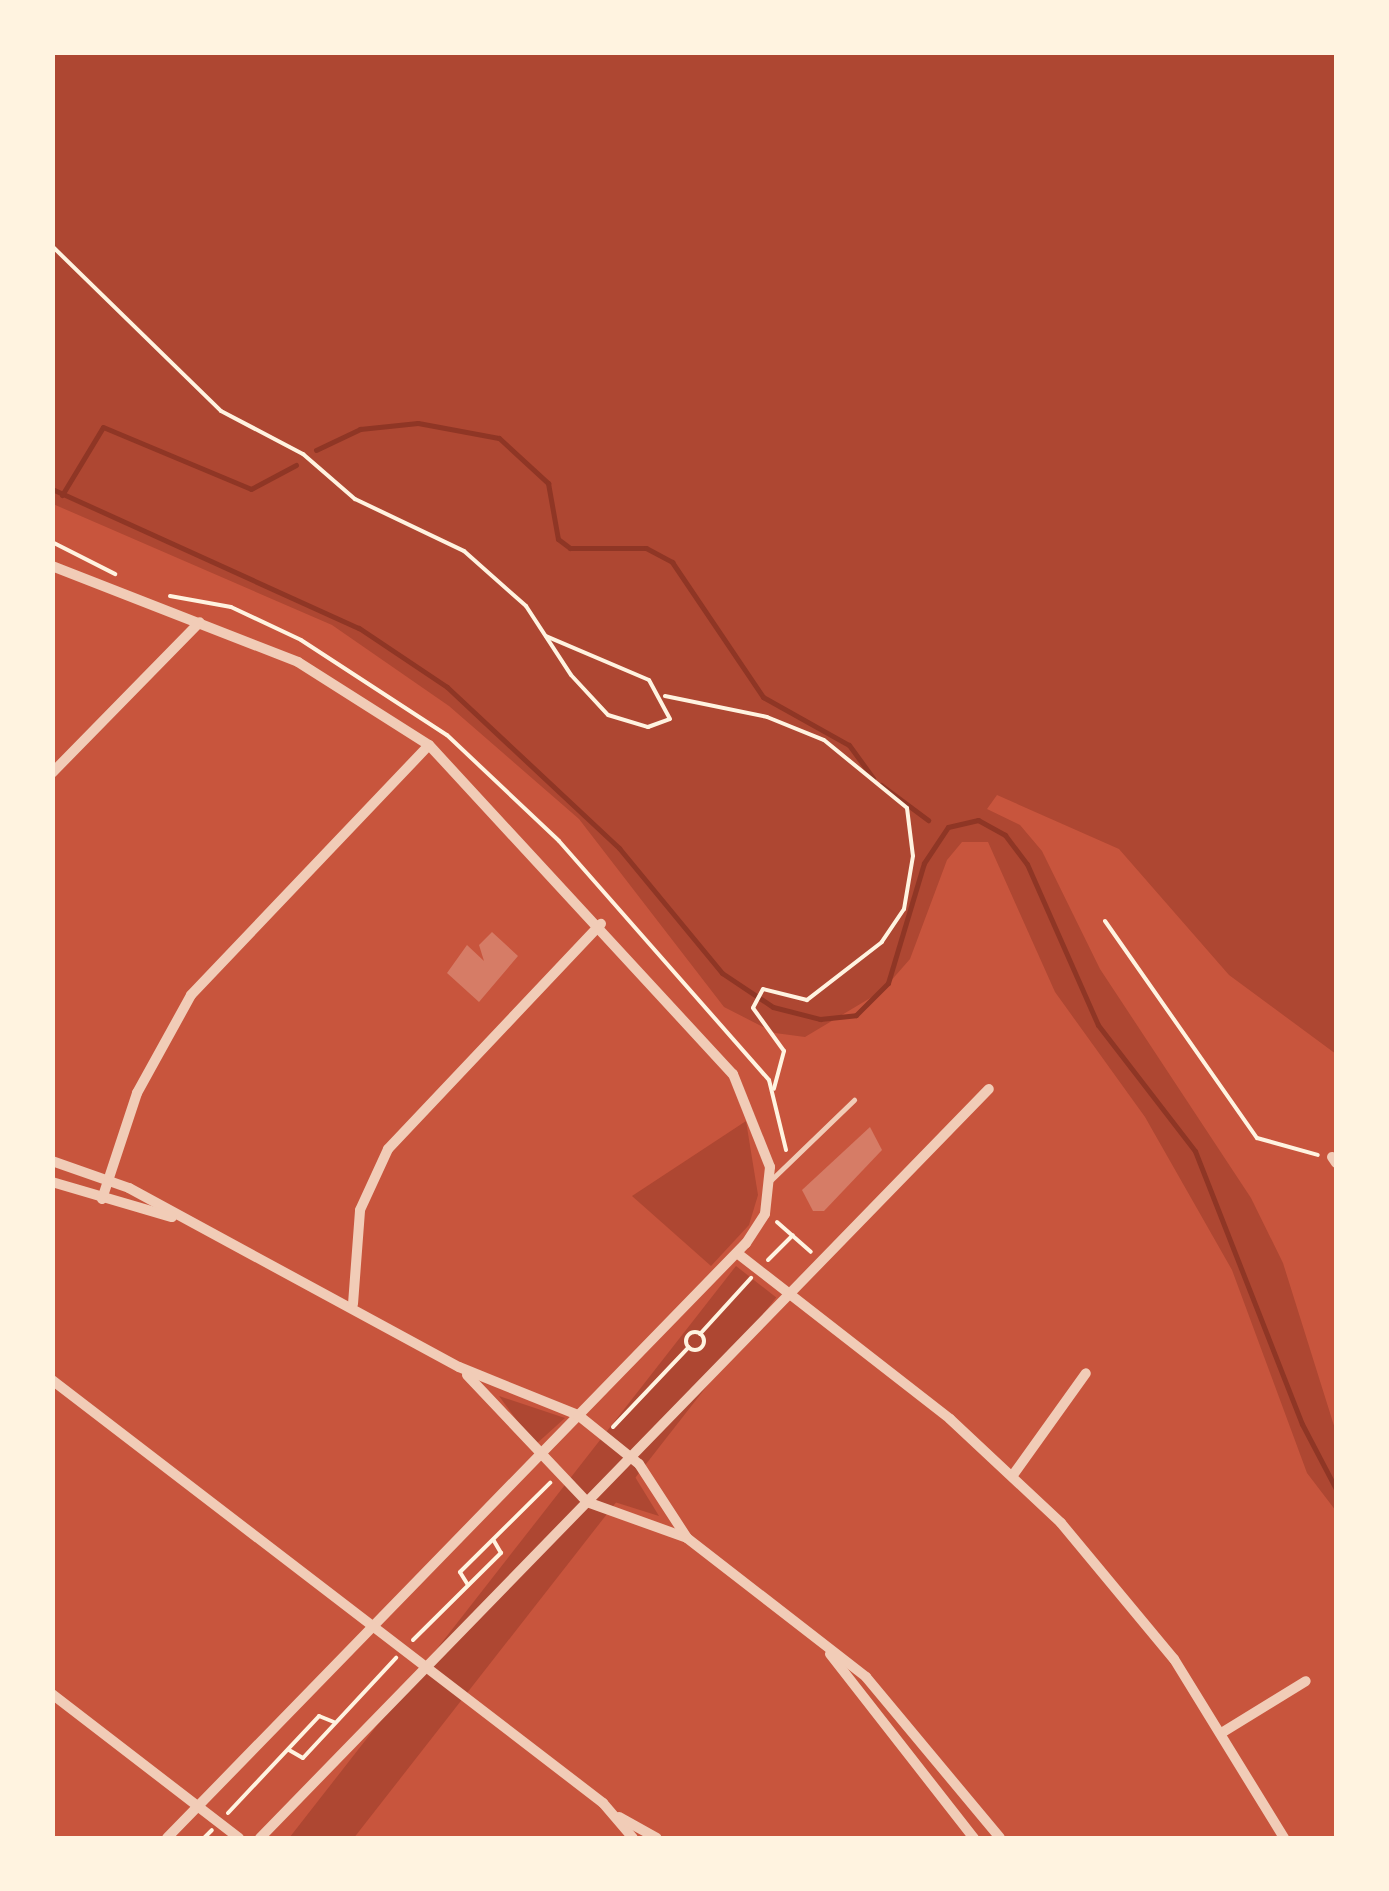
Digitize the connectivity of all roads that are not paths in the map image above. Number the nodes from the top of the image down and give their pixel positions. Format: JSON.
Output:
{"nodes":[{"id":1,"x":52,"y":566,"type":"edge"},
{"id":2,"x":200,"y":622,"type":"junction"},
{"id":3,"x":428,"y":745,"type":"junction"},
{"id":4,"x":52,"y":773,"type":"edge"},
{"id":5,"x":601,"y":924,"type":"junction"},
{"id":6,"x":989,"y":1089,"type":"dead end"},
{"id":7,"x":854,"y":1100,"type":"dead end"},
{"id":8,"x":52,"y":1161,"type":"edge"},
{"id":9,"x":108,"y":1180,"type":"junction"},
{"id":10,"x":770,"y":1180,"type":"junction"},
{"id":11,"x":52,"y":1182,"type":"edge"},
{"id":12,"x":102,"y":1199,"type":"junction"},
{"id":13,"x":178,"y":1218,"type":"junction"},
{"id":14,"x":737,"y":1253,"type":"junction"},
{"id":15,"x":791,"y":1294,"type":"junction"},
{"id":16,"x":353,"y":1304,"type":"junction"},
{"id":17,"x":459,"y":1367,"type":"junction"},
{"id":18,"x":1086,"y":1373,"type":"dead end"},
{"id":19,"x":52,"y":1380,"type":"edge"},
{"id":20,"x":578,"y":1416,"type":"junction"},
{"id":21,"x":632,"y":1456,"type":"junction"},
{"id":22,"x":537,"y":1458,"type":"junction"},
{"id":23,"x":1013,"y":1474,"type":"junction"},
{"id":24,"x":588,"y":1502,"type":"junction"},
{"id":25,"x":687,"y":1538,"type":"junction"},
{"id":26,"x":372,"y":1628,"type":"junction"},
{"id":27,"x":830,"y":1653,"type":"junction"},
{"id":28,"x":426,"y":1668,"type":"junction"},
{"id":29,"x":1306,"y":1681,"type":"dead end"},
{"id":30,"x":52,"y":1694,"type":"edge"},
{"id":31,"x":1223,"y":1732,"type":"junction"},
{"id":32,"x":976,"y":1804,"type":"junction"},
{"id":33,"x":198,"y":1806,"type":"junction"},
{"id":34,"x":959,"y":1816,"type":"junction"},
{"id":35,"x":618,"y":1817,"type":"junction"},
{"id":36,"x":167,"y":1838,"type":"edge"},
{"id":37,"x":239,"y":1838,"type":"edge"},
{"id":38,"x":260,"y":1838,"type":"edge"},
{"id":39,"x":632,"y":1838,"type":"edge"},
{"id":40,"x":657,"y":1838,"type":"edge"},
{"id":41,"x":974,"y":1838,"type":"edge"},
{"id":42,"x":1000,"y":1838,"type":"edge"},
{"id":43,"x":1284,"y":1838,"type":"edge"}],
"edges":[{"from":1,"to":2,"type":"street"},
{"from":2,"to":3,"type":"street"},
{"from":2,"to":4,"type":"street"},
{"from":3,"to":5,"type":"street"},
{"from":3,"to":9,"type":"street"},
{"from":5,"to":10,"type":"street"},
{"from":5,"to":16,"type":"street"},
{"from":6,"to":15,"type":"street"},
{"from":7,"to":10,"type":"lane"},
{"from":8,"to":9,"type":"street"},
{"from":9,"to":12,"type":"street"},
{"from":9,"to":13,"type":"street"},
{"from":10,"to":14,"type":"street"},
{"from":11,"to":12,"type":"street"},
{"from":12,"to":13,"type":"street"},
{"from":13,"to":16,"type":"street"},
{"from":14,"to":15,"type":"street"},
{"from":14,"to":20,"type":"street"},
{"from":15,"to":21,"type":"street"},
{"from":15,"to":23,"type":"street"},
{"from":16,"to":17,"type":"street"},
{"from":17,"to":20,"type":"street"},
{"from":17,"to":22,"type":"street"},
{"from":18,"to":23,"type":"street"},
{"from":19,"to":26,"type":"street"},
{"from":20,"to":21,"type":"street"},
{"from":20,"to":22,"type":"street"},
{"from":21,"to":24,"type":"street"},
{"from":21,"to":25,"type":"street"},
{"from":22,"to":24,"type":"street"},
{"from":22,"to":26,"type":"street"},
{"from":23,"to":31,"type":"street"},
{"from":24,"to":25,"type":"street"},
{"from":24,"to":28,"type":"street"},
{"from":25,"to":27,"type":"street"},
{"from":26,"to":28,"type":"street"},
{"from":26,"to":33,"type":"street"},
{"from":27,"to":32,"type":"street"},
{"from":27,"to":34,"type":"street"},
{"from":28,"to":35,"type":"street"},
{"from":28,"to":38,"type":"street"},
{"from":29,"to":31,"type":"street"},
{"from":30,"to":33,"type":"street"},
{"from":31,"to":43,"type":"street"},
{"from":32,"to":34,"type":"street"},
{"from":32,"to":42,"type":"street"},
{"from":33,"to":36,"type":"street"},
{"from":33,"to":37,"type":"street"},
{"from":34,"to":41,"type":"street"},
{"from":35,"to":39,"type":"street"},
{"from":35,"to":40,"type":"street"}]}
